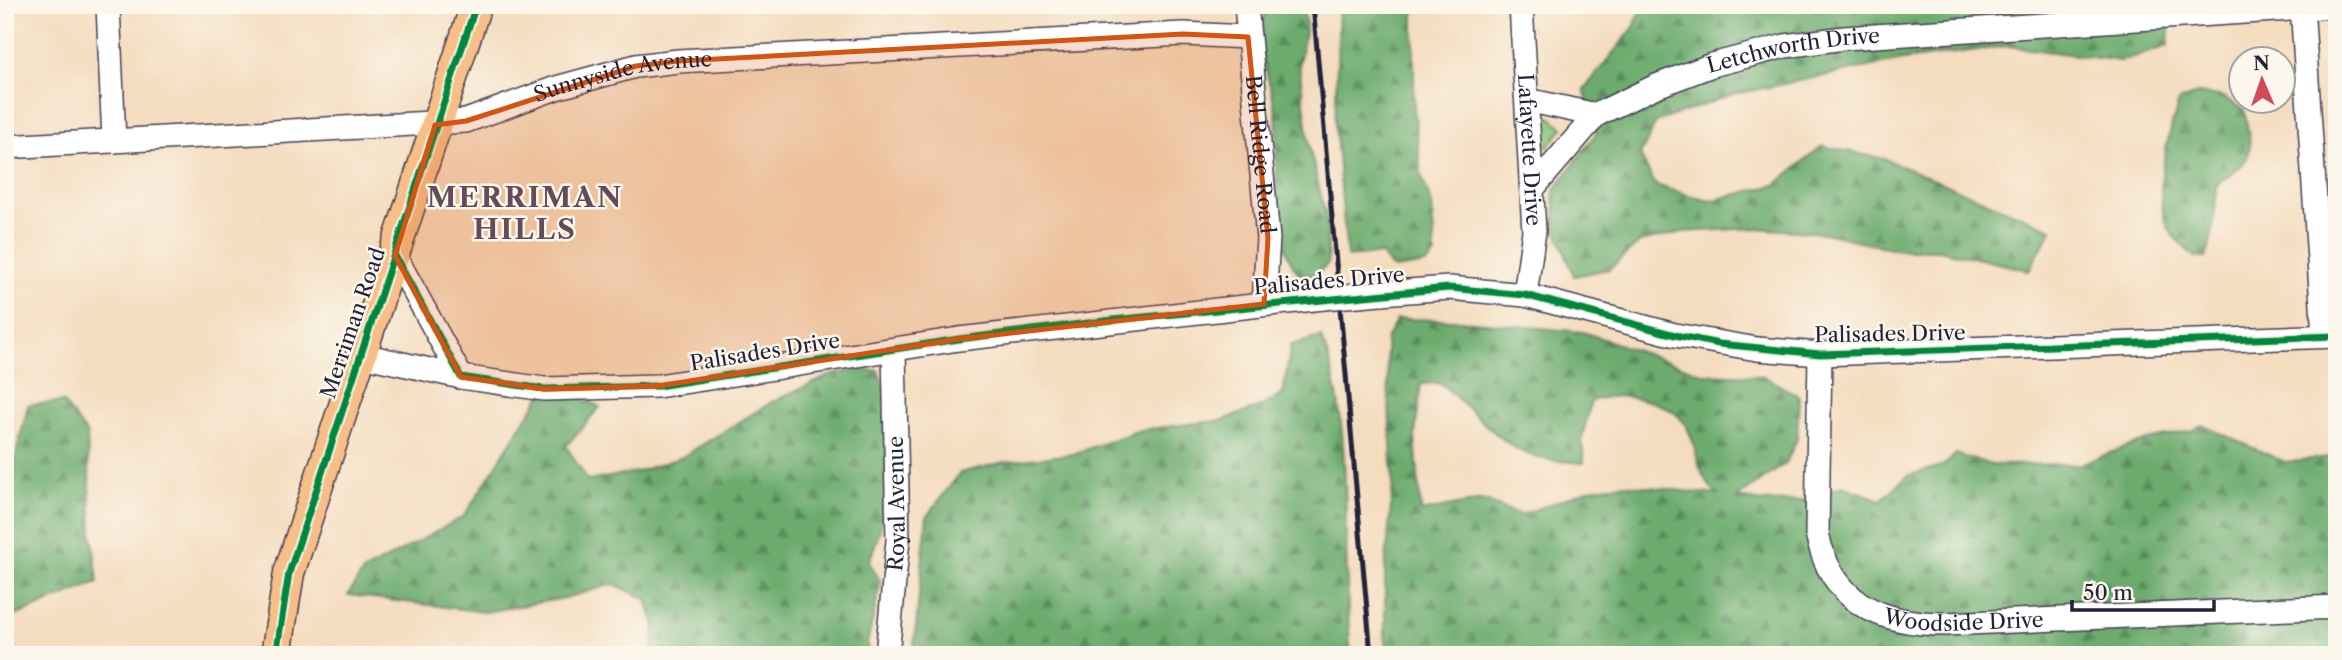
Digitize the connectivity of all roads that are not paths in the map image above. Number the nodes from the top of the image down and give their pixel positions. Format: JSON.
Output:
{"nodes":[{"id":1,"x":108,"y":5,"type":"edge"},
{"id":2,"x":475,"y":5,"type":"edge"},
{"id":3,"x":1246,"y":5,"type":"edge"},
{"id":4,"x":1521,"y":5,"type":"edge"},
{"id":5,"x":2302,"y":6,"type":"edge"},
{"id":6,"x":2337,"y":6,"type":"edge"},
{"id":7,"x":1248,"y":37,"type":"junction"},
{"id":8,"x":1527,"y":100,"type":"junction"},
{"id":9,"x":1596,"y":114,"type":"junction"},
{"id":10,"x":435,"y":125,"type":"junction"},
{"id":11,"x":114,"y":141,"type":"junction"},
{"id":12,"x":5,"y":147,"type":"edge"},
{"id":13,"x":1534,"y":187,"type":"junction"},
{"id":14,"x":395,"y":256,"type":"junction"},
{"id":15,"x":1525,"y":295,"type":"junction"},
{"id":16,"x":1264,"y":304,"type":"junction"},
{"id":17,"x":2331,"y":336,"type":"edge"},
{"id":18,"x":894,"y":350,"type":"junction"},
{"id":19,"x":1820,"y":354,"type":"junction"},
{"id":20,"x":362,"y":355,"type":"junction"},
{"id":21,"x":461,"y":377,"type":"junction"},
{"id":22,"x":2337,"y":607,"type":"edge"},
{"id":23,"x":276,"y":655,"type":"edge"},
{"id":24,"x":887,"y":655,"type":"edge"}],
"edges":[{"from":1,"to":11,"type":"street"},
{"from":2,"to":10,"type":"main road","name":"Merriman Road"},
{"from":3,"to":7,"type":"street","name":"Bell Ridge Road"},
{"from":4,"to":8,"type":"street","name":"Lafayette Drive"},
{"from":5,"to":6,"type":"street","name":"Letchworth Drive"},
{"from":5,"to":9,"type":"street","name":"Letchworth Drive"},
{"from":5,"to":17,"type":"street"},
{"from":7,"to":10,"type":"street","name":"Sunnyside Avenue"},
{"from":7,"to":16,"type":"street","name":"Bell Ridge Road"},
{"from":8,"to":9,"type":"street"},
{"from":8,"to":13,"type":"street","name":"Lafayette Drive"},
{"from":9,"to":13,"type":"street","name":"Letchworth Drive"},
{"from":10,"to":11,"type":"street","name":"Sunnyside Avenue"},
{"from":10,"to":14,"type":"main road","name":"Merriman Road"},
{"from":11,"to":12,"type":"street","name":"Sunnyside Avenue"},
{"from":13,"to":15,"type":"street","name":"Lafayette Drive"},
{"from":14,"to":20,"type":"main road","name":"Merriman Road"},
{"from":14,"to":21,"type":"street"},
{"from":15,"to":16,"type":"street","name":"Palisades Drive","bridge":true},
{"from":15,"to":19,"type":"street","name":"Palisades Drive"},
{"from":16,"to":18,"type":"street","name":"Palisades Drive"},
{"from":17,"to":19,"type":"street","name":"Palisades Drive"},
{"from":18,"to":21,"type":"street","name":"Palisades Drive"},
{"from":18,"to":24,"type":"street","name":"Royal Avenue"},
{"from":19,"to":22,"type":"street","name":"Woodside Drive"},
{"from":20,"to":21,"type":"street","name":"Palisades Drive"},
{"from":20,"to":23,"type":"main road","name":"Merriman Road"}]}
